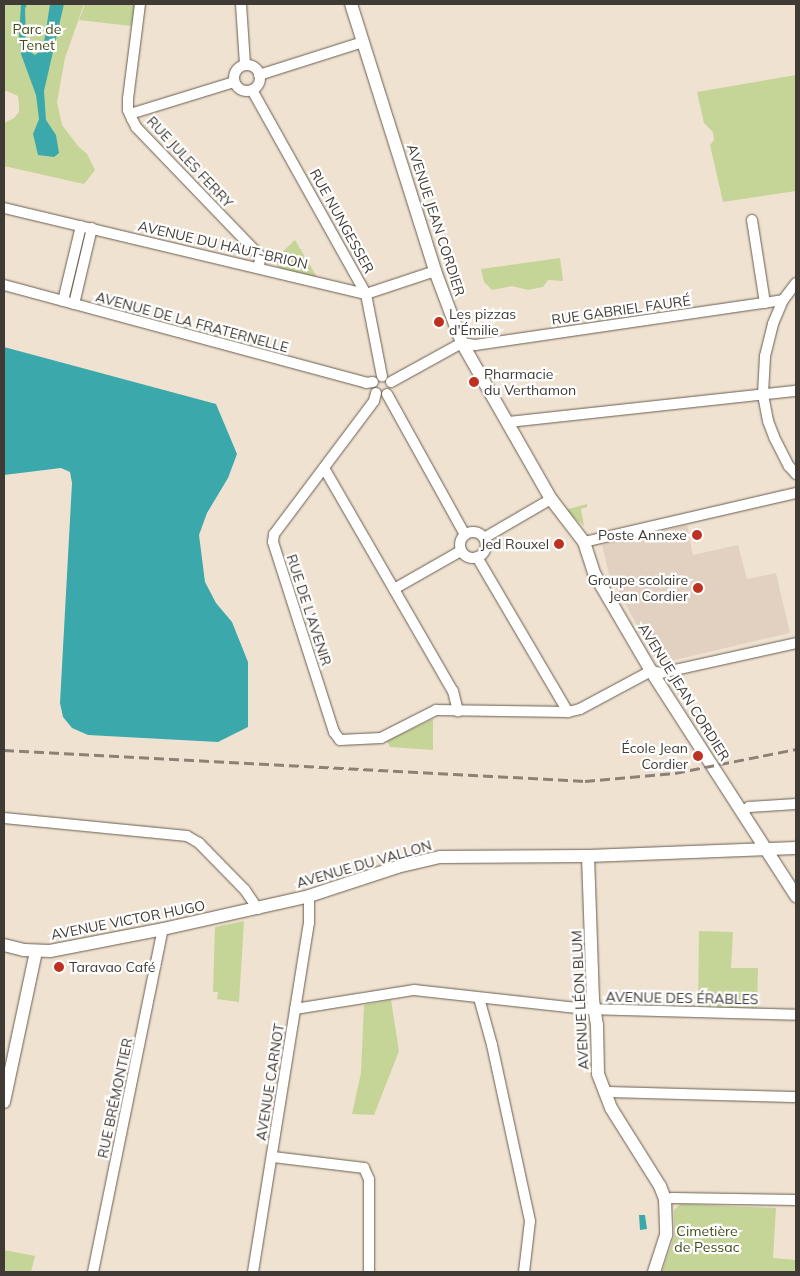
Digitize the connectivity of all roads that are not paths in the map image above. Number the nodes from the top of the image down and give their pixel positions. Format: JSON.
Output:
{"nodes":[{"id":1,"x":140,"y":4,"type":"edge"},
{"id":2,"x":241,"y":4,"type":"edge"},
{"id":3,"x":351,"y":4,"type":"edge"},
{"id":4,"x":363,"y":42,"type":"junction"},
{"id":5,"x":245,"y":65,"type":"junction"},
{"id":6,"x":259,"y":75,"type":"junction"},
{"id":7,"x":234,"y":82,"type":"junction"},
{"id":8,"x":252,"y":90,"type":"junction"},
{"id":9,"x":130,"y":114,"type":"junction"},
{"id":10,"x":4,"y":208,"type":"edge"},
{"id":11,"x":752,"y":220,"type":"dead end"},
{"id":12,"x":81,"y":226,"type":"junction"},
{"id":13,"x":92,"y":228,"type":"junction"},
{"id":14,"x":259,"y":268,"type":"junction"},
{"id":15,"x":435,"y":271,"type":"junction"},
{"id":16,"x":796,"y":283,"type":"edge"},
{"id":17,"x":4,"y":286,"type":"edge"},
{"id":18,"x":366,"y":294,"type":"junction"},
{"id":19,"x":783,"y":300,"type":"junction"},
{"id":20,"x":63,"y":301,"type":"junction"},
{"id":21,"x":765,"y":303,"type":"junction"},
{"id":22,"x":74,"y":304,"type":"junction"},
{"id":23,"x":462,"y":343,"type":"junction"},
{"id":24,"x":382,"y":380,"type":"junction"},
{"id":25,"x":796,"y":391,"type":"edge"},
{"id":26,"x":376,"y":393,"type":"junction"},
{"id":27,"x":386,"y":394,"type":"junction"},
{"id":28,"x":763,"y":395,"type":"junction"},
{"id":29,"x":509,"y":422,"type":"junction"},
{"id":30,"x":324,"y":468,"type":"junction"},
{"id":31,"x":796,"y":474,"type":"edge"},
{"id":32,"x":796,"y":493,"type":"edge"},
{"id":33,"x":551,"y":499,"type":"junction"},
{"id":34,"x":465,"y":535,"type":"junction"},
{"id":35,"x":484,"y":538,"type":"junction"},
{"id":36,"x":584,"y":542,"type":"junction"},
{"id":37,"x":462,"y":551,"type":"junction"},
{"id":38,"x":478,"y":557,"type":"junction"},
{"id":39,"x":394,"y":589,"type":"junction"},
{"id":40,"x":796,"y":642,"type":"edge"},
{"id":41,"x":651,"y":671,"type":"junction"},
{"id":42,"x":458,"y":710,"type":"junction"},
{"id":43,"x":568,"y":712,"type":"junction"},
{"id":44,"x":796,"y":804,"type":"edge"},
{"id":45,"x":742,"y":812,"type":"junction"},
{"id":46,"x":4,"y":818,"type":"edge"},
{"id":47,"x":796,"y":848,"type":"edge"},
{"id":48,"x":766,"y":849,"type":"junction"},
{"id":49,"x":588,"y":856,"type":"junction"},
{"id":50,"x":309,"y":896,"type":"junction"},
{"id":51,"x":796,"y":896,"type":"edge"},
{"id":52,"x":258,"y":909,"type":"junction"},
{"id":53,"x":163,"y":928,"type":"junction"},
{"id":54,"x":4,"y":945,"type":"edge"},
{"id":55,"x":36,"y":952,"type":"junction"},
{"id":56,"x":479,"y":998,"type":"junction"},
{"id":57,"x":296,"y":1009,"type":"junction"},
{"id":58,"x":594,"y":1010,"type":"junction"},
{"id":59,"x":796,"y":1015,"type":"edge"},
{"id":60,"x":604,"y":1092,"type":"junction"},
{"id":61,"x":796,"y":1097,"type":"edge"},
{"id":62,"x":4,"y":1102,"type":"edge"},
{"id":63,"x":273,"y":1157,"type":"junction"},
{"id":64,"x":665,"y":1200,"type":"junction"},
{"id":65,"x":796,"y":1200,"type":"edge"},
{"id":66,"x":92,"y":1272,"type":"edge"},
{"id":67,"x":253,"y":1272,"type":"edge"},
{"id":68,"x":369,"y":1272,"type":"edge"},
{"id":69,"x":524,"y":1272,"type":"edge"},
{"id":70,"x":654,"y":1272,"type":"edge"}],
"edges":[{"from":1,"to":9,"type":"street","name":"RUE JULES FERRY"},
{"from":2,"to":5,"type":"street"},
{"from":3,"to":4,"type":"street","name":"AVENUE JEAN CORDIER"},
{"from":4,"to":6,"type":"street"},
{"from":4,"to":15,"type":"street","name":"AVENUE JEAN CORDIER"},
{"from":5,"to":6,"type":"street"},
{"from":5,"to":7,"type":"street"},
{"from":6,"to":8,"type":"street"},
{"from":7,"to":8,"type":"street"},
{"from":7,"to":9,"type":"street"},
{"from":8,"to":18,"type":"street","name":"RUE NUNGESSER"},
{"from":9,"to":14,"type":"street","name":"RUE JULES FERRY"},
{"from":10,"to":12,"type":"street","name":"AVENUE DU HAUT-BRION"},
{"from":11,"to":21,"type":"street"},
{"from":12,"to":13,"type":"street","name":"AVENUE DU HAUT-BRION"},
{"from":12,"to":20,"type":"street"},
{"from":13,"to":14,"type":"street","name":"AVENUE DU HAUT-BRION"},
{"from":13,"to":22,"type":"street"},
{"from":14,"to":18,"type":"street","name":"AVENUE DU HAUT-BRION"},
{"from":15,"to":18,"type":"street"},
{"from":15,"to":23,"type":"street","name":"AVENUE JEAN CORDIER"},
{"from":16,"to":19,"type":"street"},
{"from":17,"to":20,"type":"street","name":"AVENUE DE LA FRATERNELLE"},
{"from":18,"to":24,"type":"street","name":"RUE NUNGESSER"},
{"from":19,"to":21,"type":"street","name":"RUE GABRIEL FAURÉ"},
{"from":19,"to":28,"type":"street"},
{"from":20,"to":22,"type":"street","name":"AVENUE DE LA FRATERNELLE"},
{"from":21,"to":23,"type":"street","name":"RUE GABRIEL FAURÉ"},
{"from":22,"to":24,"type":"street","name":"AVENUE DE LA FRATERNELLE"},
{"from":23,"to":24,"type":"street"},
{"from":23,"to":29,"type":"street","name":"AVENUE JEAN CORDIER"},
{"from":24,"to":26,"type":"street","name":"RUE NUNGESSER"},
{"from":24,"to":27,"type":"street"},
{"from":25,"to":28,"type":"street"},
{"from":26,"to":27,"type":"street"},
{"from":26,"to":30,"type":"street","name":"RUE DE L'AVENIR"},
{"from":27,"to":34,"type":"street"},
{"from":28,"to":29,"type":"street"},
{"from":28,"to":31,"type":"street"},
{"from":29,"to":33,"type":"street","name":"AVENUE JEAN CORDIER"},
{"from":30,"to":39,"type":"street"},
{"from":30,"to":42,"type":"street","name":"RUE DE L'AVENIR"},
{"from":32,"to":36,"type":"street"},
{"from":33,"to":35,"type":"street"},
{"from":33,"to":36,"type":"street","name":"AVENUE JEAN CORDIER"},
{"from":34,"to":35,"type":"street"},
{"from":34,"to":37,"type":"street"},
{"from":35,"to":38,"type":"street"},
{"from":36,"to":41,"type":"street","name":"AVENUE JEAN CORDIER"},
{"from":37,"to":38,"type":"street"},
{"from":37,"to":39,"type":"street"},
{"from":38,"to":43,"type":"street"},
{"from":39,"to":42,"type":"street"},
{"from":40,"to":41,"type":"street"},
{"from":41,"to":43,"type":"street"},
{"from":41,"to":45,"type":"street","name":"AVENUE JEAN CORDIER"},
{"from":42,"to":43,"type":"street"},
{"from":44,"to":45,"type":"street"},
{"from":45,"to":48,"type":"street","name":"AVENUE JEAN CORDIER"},
{"from":46,"to":52,"type":"street"},
{"from":47,"to":48,"type":"street","name":"AVENUE DU VALLON"},
{"from":48,"to":49,"type":"street","name":"AVENUE DU VALLON"},
{"from":48,"to":51,"type":"street","name":"AVENUE JEAN CORDIER"},
{"from":49,"to":50,"type":"street","name":"AVENUE DU VALLON"},
{"from":49,"to":58,"type":"street","name":"AVENUE LÉON BLUM"},
{"from":50,"to":52,"type":"street","name":"AVENUE DU VALLON"},
{"from":50,"to":57,"type":"street","name":"AVENUE CARNOT"},
{"from":52,"to":53,"type":"street","name":"AVENUE VICTOR HUGO"},
{"from":53,"to":55,"type":"street","name":"AVENUE VICTOR HUGO"},
{"from":53,"to":66,"type":"street","name":"RUE BRÉMONTIER"},
{"from":54,"to":55,"type":"street","name":"AVENUE VICTOR HUGO"},
{"from":55,"to":62,"type":"street"},
{"from":56,"to":57,"type":"street","name":"AVENUE DES ÉRABLES"},
{"from":56,"to":58,"type":"street","name":"AVENUE DES ÉRABLES"},
{"from":56,"to":69,"type":"street"},
{"from":57,"to":63,"type":"street","name":"AVENUE CARNOT"},
{"from":58,"to":59,"type":"street","name":"AVENUE DES ÉRABLES"},
{"from":58,"to":60,"type":"street","name":"AVENUE LÉON BLUM"},
{"from":60,"to":61,"type":"street"},
{"from":60,"to":64,"type":"street","name":"AVENUE LÉON BLUM"},
{"from":63,"to":67,"type":"street","name":"AVENUE CARNOT"},
{"from":63,"to":68,"type":"street"},
{"from":64,"to":65,"type":"street"},
{"from":64,"to":70,"type":"street","name":"AVENUE LÉON BLUM"}]}
